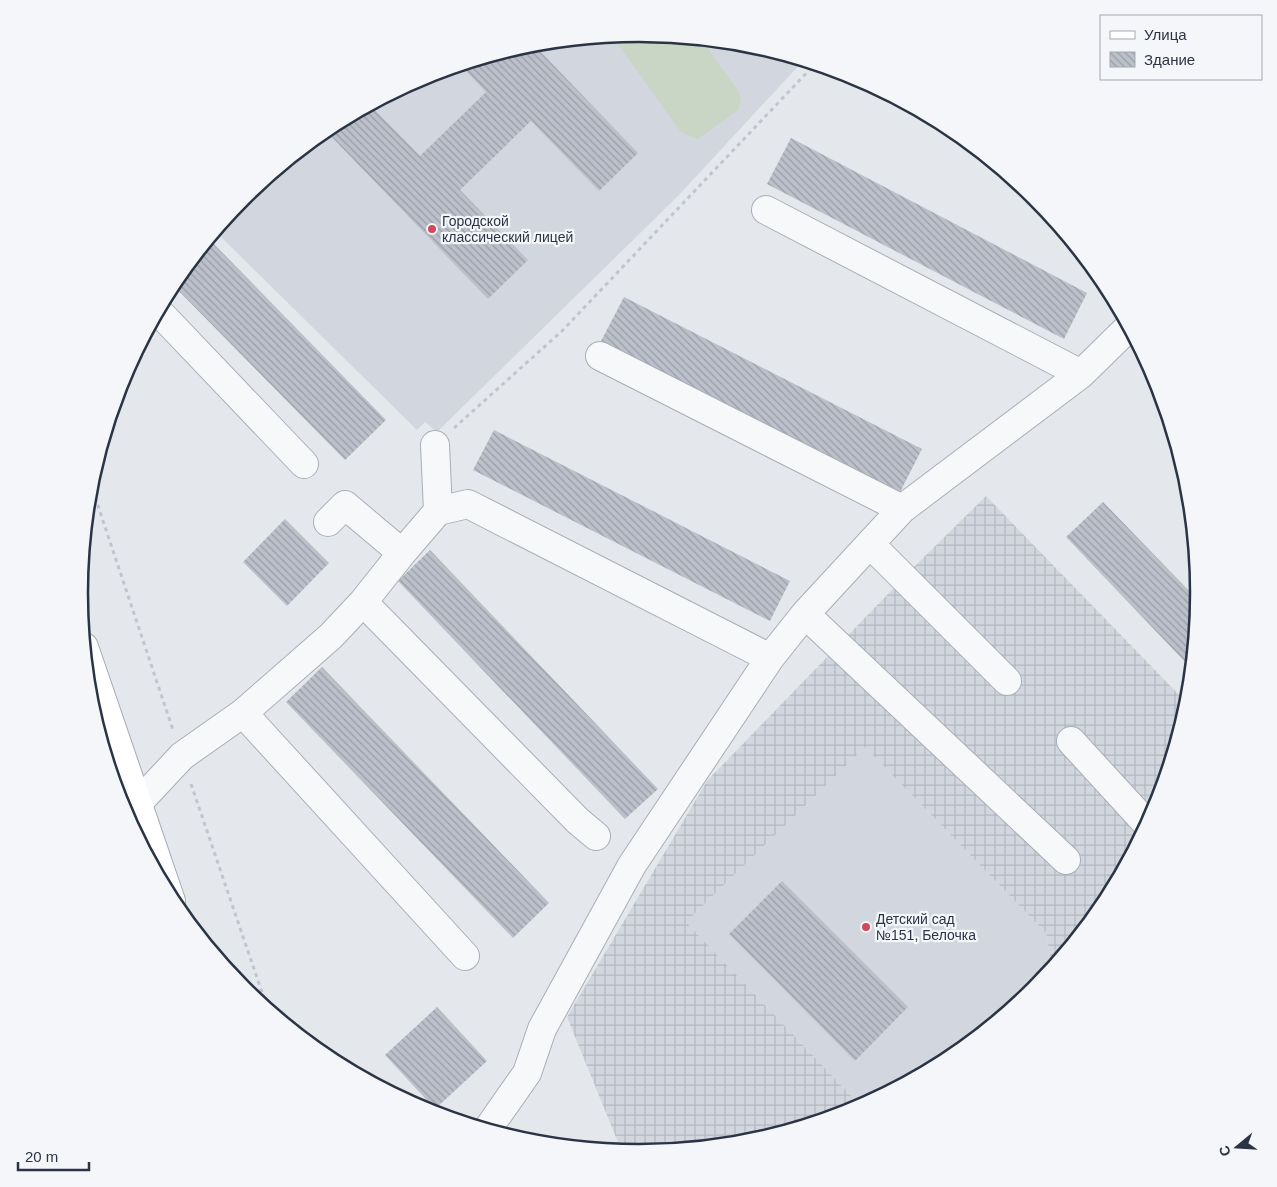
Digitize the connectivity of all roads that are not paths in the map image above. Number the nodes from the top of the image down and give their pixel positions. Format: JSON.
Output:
{"nodes":[{"id":1,"x":766,"y":210,"type":"dead end"},
{"id":2,"x":162,"y":316,"type":"edge"},
{"id":3,"x":1124,"y":332,"type":"edge"},
{"id":4,"x":600,"y":356,"type":"dead end"},
{"id":5,"x":1081,"y":374,"type":"junction"},
{"id":6,"x":434,"y":445,"type":"road end"},
{"id":7,"x":304,"y":464,"type":"dead end"},
{"id":8,"x":902,"y":510,"type":"junction"},
{"id":9,"x":438,"y":511,"type":"junction"},
{"id":10,"x":328,"y":522,"type":"dead end"},
{"id":11,"x":870,"y":544,"type":"junction"},
{"id":12,"x":402,"y":553,"type":"junction"},
{"id":13,"x":363,"y":602,"type":"junction"},
{"id":14,"x":805,"y":614,"type":"junction"},
{"id":15,"x":770,"y":658,"type":"junction"},
{"id":16,"x":94,"y":675,"type":"edge"},
{"id":17,"x":1007,"y":681,"type":"dead end"},
{"id":18,"x":243,"y":713,"type":"junction"},
{"id":19,"x":1071,"y":741,"type":"dead end"},
{"id":20,"x":138,"y":804,"type":"junction"},
{"id":21,"x":1142,"y":818,"type":"edge"},
{"id":22,"x":596,"y":836,"type":"dead end"},
{"id":23,"x":1066,"y":860,"type":"dead end"},
{"id":24,"x":159,"y":864,"type":"edge"},
{"id":25,"x":465,"y":956,"type":"dead end"},
{"id":26,"x":491,"y":1124,"type":"edge"}],
"edges":[{"from":1,"to":5,"type":"lane"},
{"from":2,"to":7,"type":"lane"},
{"from":3,"to":5,"type":"lane"},
{"from":4,"to":8,"type":"lane"},
{"from":5,"to":8,"type":"lane"},
{"from":6,"to":9,"type":"lane"},
{"from":8,"to":11,"type":"lane"},
{"from":9,"to":12,"type":"lane"},
{"from":9,"to":15,"type":"lane"},
{"from":10,"to":12,"type":"lane"},
{"from":11,"to":14,"type":"lane"},
{"from":11,"to":17,"type":"lane"},
{"from":12,"to":13,"type":"lane"},
{"from":13,"to":18,"type":"lane"},
{"from":13,"to":22,"type":"lane"},
{"from":14,"to":15,"type":"lane"},
{"from":14,"to":23,"type":"lane"},
{"from":15,"to":26,"type":"lane"},
{"from":16,"to":20,"type":"main road"},
{"from":18,"to":20,"type":"lane"},
{"from":18,"to":25,"type":"lane"},
{"from":19,"to":21,"type":"lane"},
{"from":20,"to":24,"type":"main road"}]}
